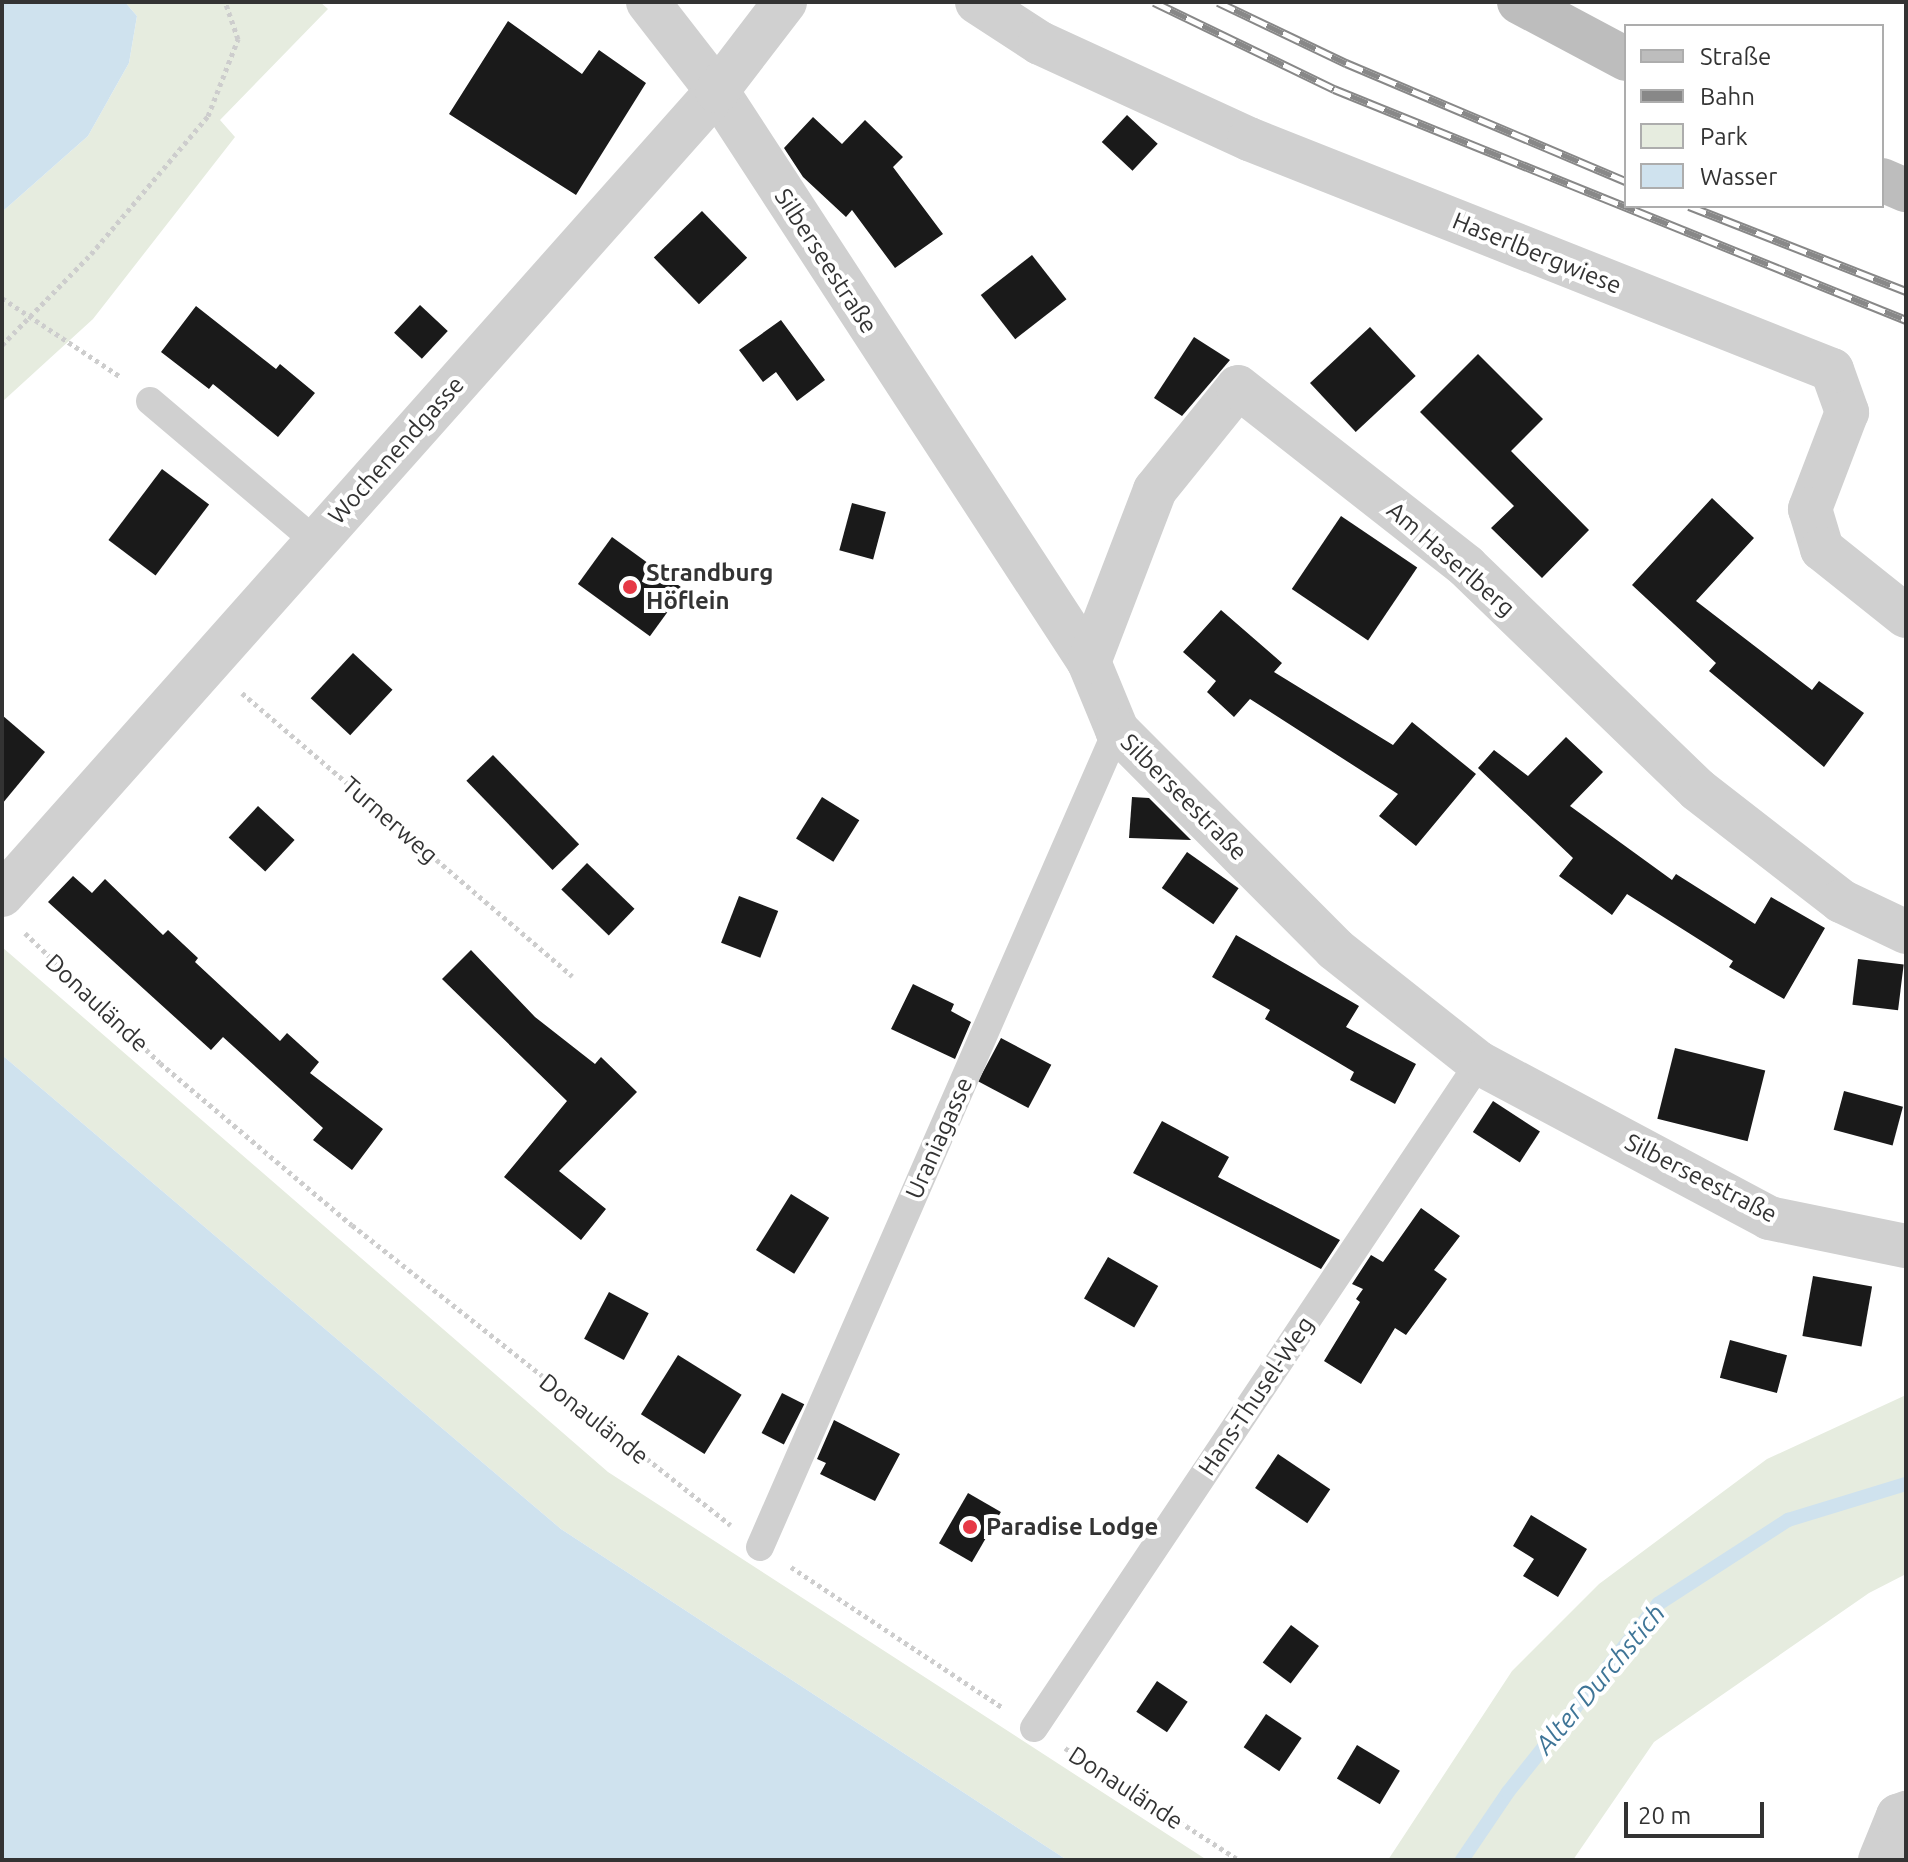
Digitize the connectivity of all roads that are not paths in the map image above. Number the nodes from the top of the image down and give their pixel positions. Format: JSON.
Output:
{"nodes":[{"id":1,"x":648,"y":2,"type":"edge"},
{"id":2,"x":785,"y":2,"type":"edge"},
{"id":3,"x":977,"y":2,"type":"edge"},
{"id":4,"x":1519,"y":2,"type":"edge"},
{"id":5,"x":1624,"y":58,"type":"edge"},
{"id":6,"x":717,"y":91,"type":"junction"},
{"id":7,"x":1884,"y":181,"type":"edge"},
{"id":8,"x":1906,"y":190,"type":"edge"},
{"id":9,"x":150,"y":401,"type":"road end"},
{"id":10,"x":315,"y":541,"type":"junction"},
{"id":11,"x":1906,"y":616,"type":"edge"},
{"id":12,"x":1089,"y":662,"type":"junction"},
{"id":13,"x":1117,"y":730,"type":"junction"},
{"id":14,"x":12,"y":913,"type":"edge"},
{"id":15,"x":1906,"y":932,"type":"edge"},
{"id":16,"x":1479,"y":1063,"type":"junction"},
{"id":17,"x":1906,"y":1246,"type":"edge"},
{"id":18,"x":760,"y":1547,"type":"road end"},
{"id":19,"x":1034,"y":1728,"type":"road end"},
{"id":20,"x":1906,"y":1813,"type":"edge"},
{"id":21,"x":1880,"y":1860,"type":"edge"}],
"edges":[{"from":1,"to":6,"type":"street","name":"Silberseestraße"},
{"from":2,"to":6,"type":"street","name":"Wochenendgasse"},
{"from":3,"to":11,"type":"street","name":"Haserlbergwiese"},
{"from":4,"to":5,"type":"main road"},
{"from":6,"to":10,"type":"street","name":"Wochenendgasse"},
{"from":6,"to":12,"type":"street","name":"Silberseestraße"},
{"from":7,"to":8,"type":"main road"},
{"from":9,"to":10,"type":"lane"},
{"from":10,"to":14,"type":"street","name":"Wochenendgasse"},
{"from":12,"to":13,"type":"street","name":"Silberseestraße"},
{"from":12,"to":15,"type":"street","name":"Am Haserlberg"},
{"from":13,"to":16,"type":"street","name":"Silberseestraße"},
{"from":13,"to":18,"type":"lane","name":"Uraniagasse"},
{"from":16,"to":17,"type":"street","name":"Silberseestraße"},
{"from":16,"to":19,"type":"lane","name":"Hans-Thusel-Weg"},
{"from":20,"to":21,"type":"street"}]}
